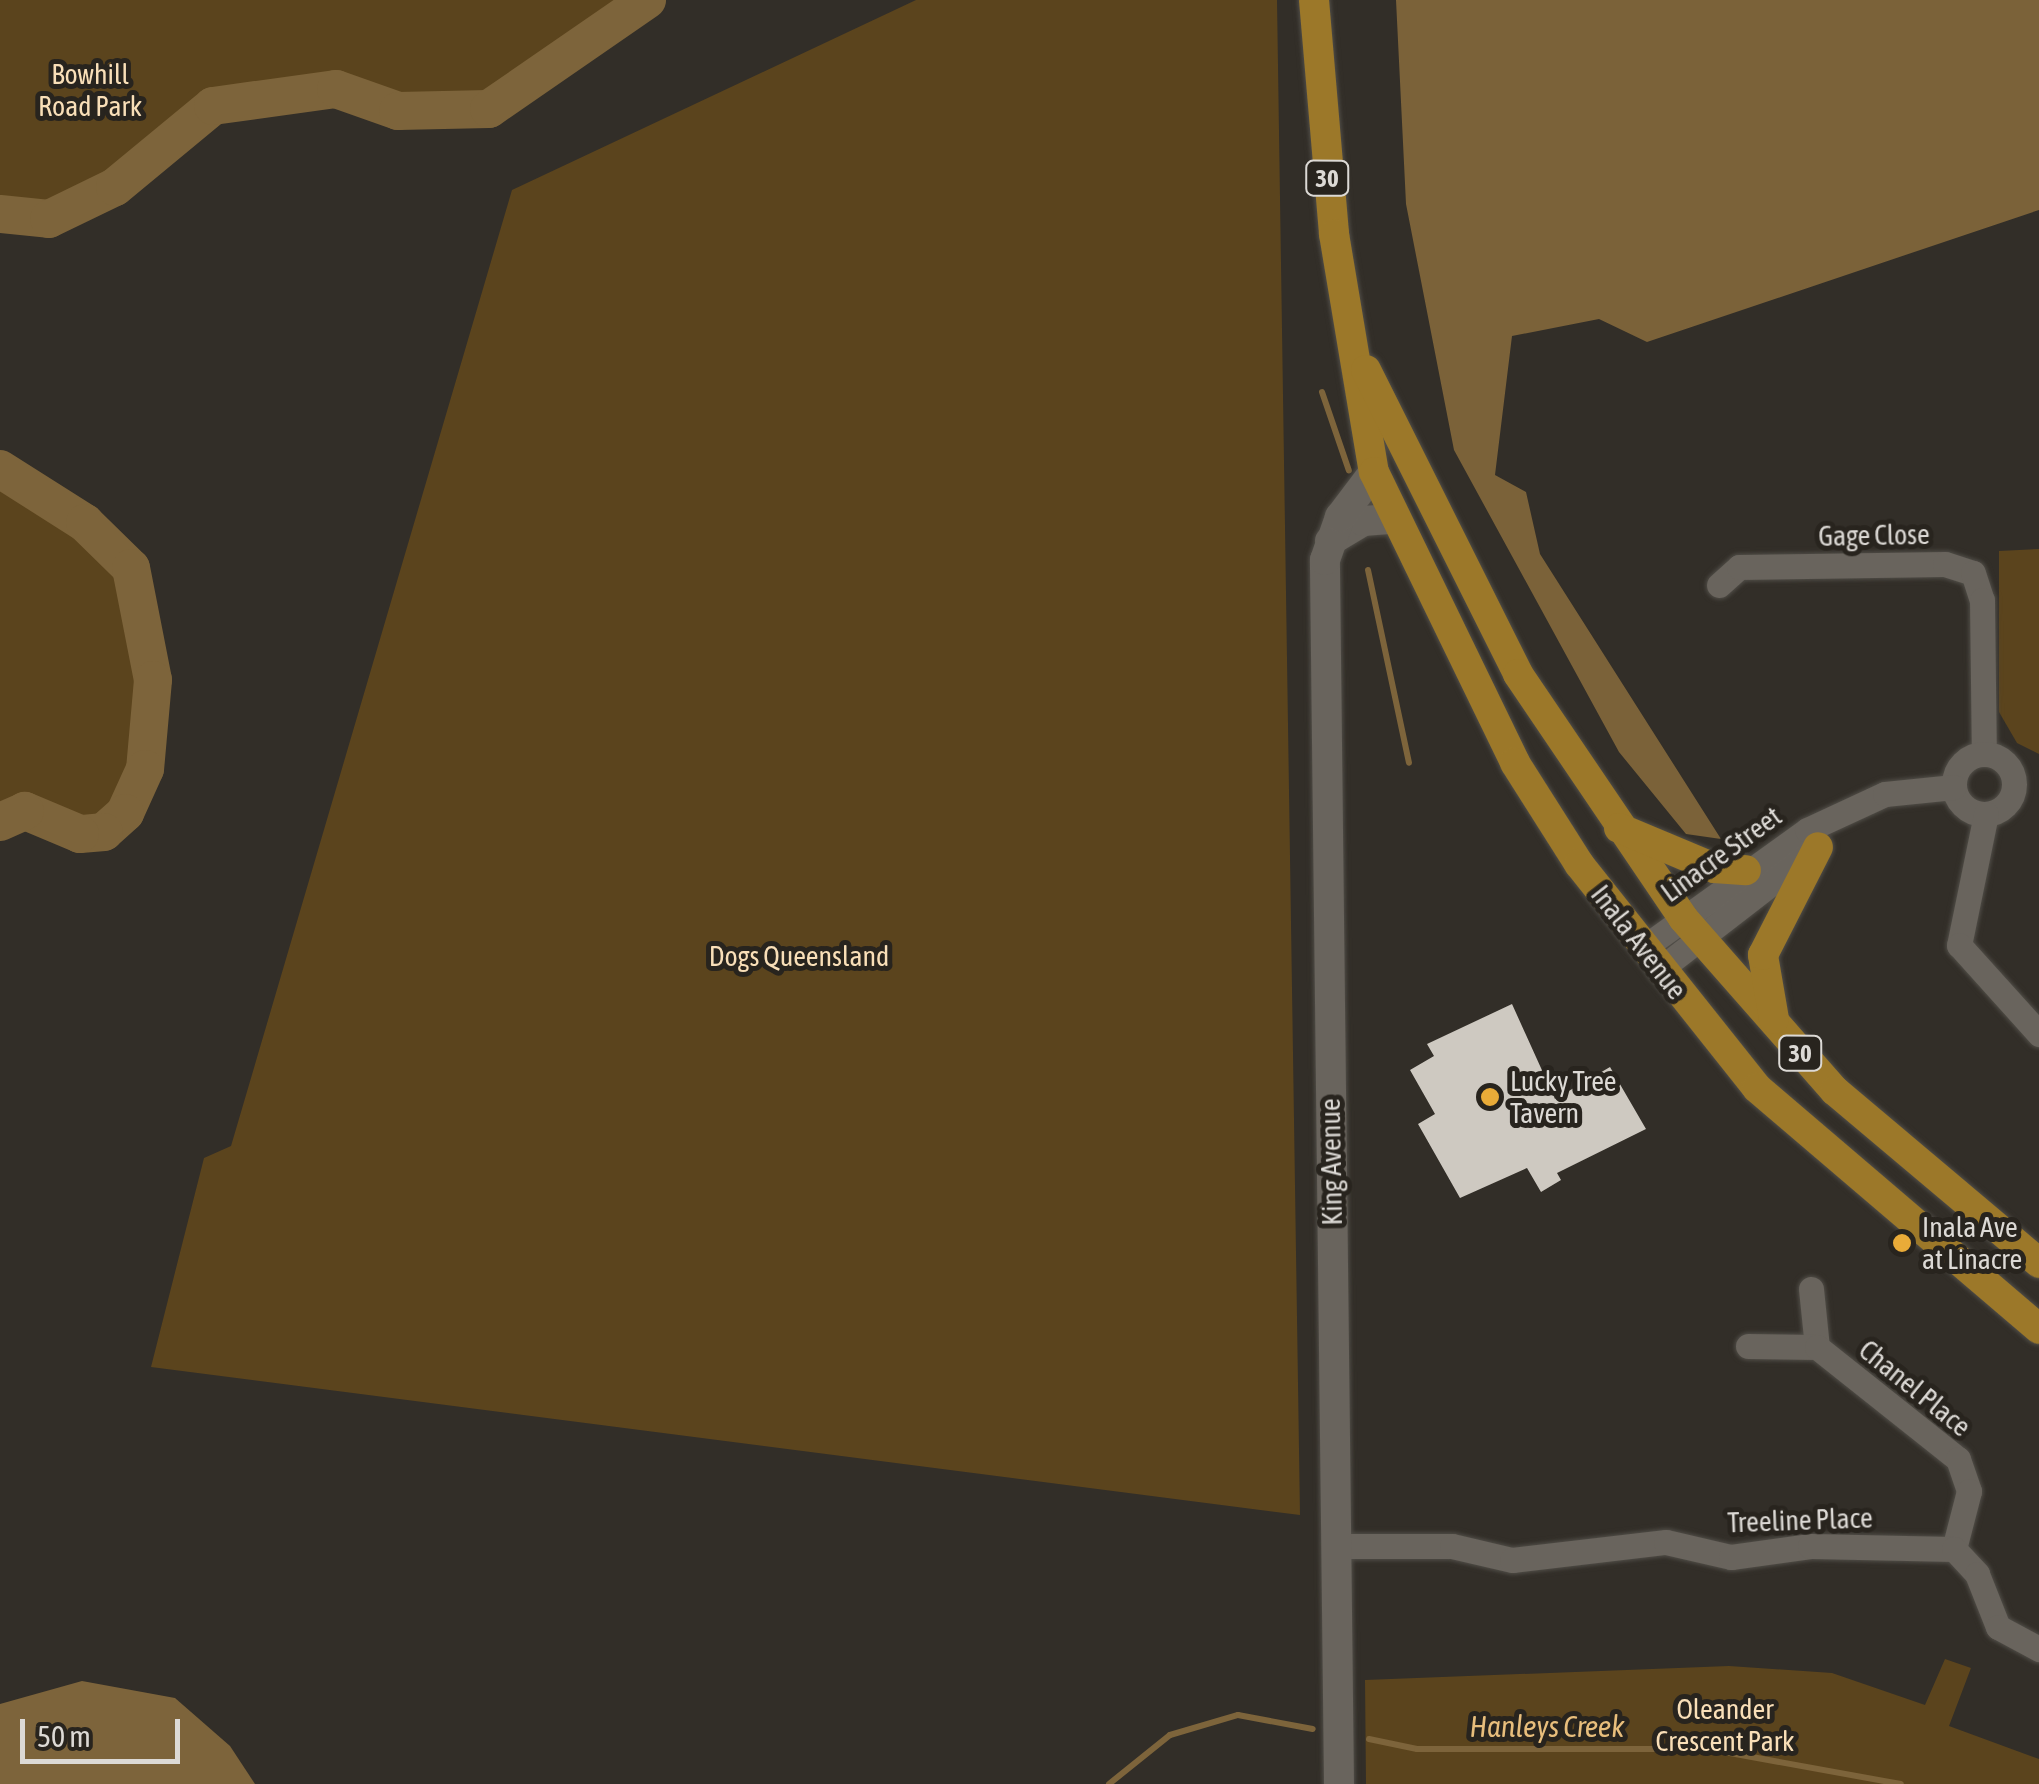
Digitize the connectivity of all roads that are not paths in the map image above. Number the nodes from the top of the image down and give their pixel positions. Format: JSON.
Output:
{"nodes":[{"id":1,"x":1314,"y":0,"type":"edge"},
{"id":2,"x":1358,"y":354,"type":"junction"},
{"id":3,"x":1372,"y":463,"type":"junction"},
{"id":4,"x":1393,"y":519,"type":"junction"},
{"id":5,"x":1330,"y":542,"type":"junction"},
{"id":6,"x":1719,"y":585,"type":"dead end"},
{"id":7,"x":1984,"y":753,"type":"junction"},
{"id":8,"x":2026,"y":780,"type":"edge"},
{"id":9,"x":1954,"y":787,"type":"junction"},
{"id":10,"x":1986,"y":814,"type":"junction"},
{"id":11,"x":1620,"y":828,"type":"junction"},
{"id":12,"x":1812,"y":839,"type":"junction"},
{"id":13,"x":1746,"y":870,"type":"junction"},
{"id":14,"x":1691,"y":929,"type":"junction"},
{"id":15,"x":1651,"y":959,"type":"junction"},
{"id":16,"x":1776,"y":1028,"type":"junction"},
{"id":17,"x":2039,"y":1034,"type":"edge"},
{"id":18,"x":2039,"y":1263,"type":"edge"},
{"id":19,"x":1811,"y":1288,"type":"dead end"},
{"id":20,"x":2039,"y":1329,"type":"edge"},
{"id":21,"x":1748,"y":1346,"type":"dead end"},
{"id":22,"x":1816,"y":1347,"type":"junction"},
{"id":23,"x":1337,"y":1546,"type":"junction"},
{"id":24,"x":1954,"y":1549,"type":"junction"},
{"id":25,"x":2039,"y":1648,"type":"edge"},
{"id":26,"x":1339,"y":1784,"type":"edge"}],
"edges":[{"from":1,"to":2,"type":"main road","number":"30"},
{"from":2,"to":3,"type":"main road","number":"30"},
{"from":2,"to":11,"type":"main road","name":"Inala Avenue","number":"30"},
{"from":3,"to":4,"type":"main road","name":"Inala Avenue","number":"30"},
{"from":3,"to":5,"type":"street"},
{"from":4,"to":5,"type":"street"},
{"from":4,"to":15,"type":"main road","name":"Inala Avenue","number":"30"},
{"from":5,"to":23,"type":"street","name":"King Avenue"},
{"from":6,"to":7,"type":"street","name":"Gage Close"},
{"from":7,"to":8,"type":"street"},
{"from":7,"to":9,"type":"street"},
{"from":8,"to":10,"type":"street"},
{"from":9,"to":10,"type":"street"},
{"from":9,"to":12,"type":"street","name":"Linacre Street"},
{"from":10,"to":17,"type":"street"},
{"from":11,"to":13,"type":"main road"},
{"from":11,"to":14,"type":"main road","name":"Inala Avenue","number":"30"},
{"from":12,"to":13,"type":"street","name":"Linacre Street"},
{"from":12,"to":14,"type":"street","name":"Linacre Street"},
{"from":12,"to":16,"type":"main road"},
{"from":13,"to":14,"type":"street","name":"Linacre Street"},
{"from":14,"to":15,"type":"street","name":"Linacre Street"},
{"from":14,"to":16,"type":"main road","name":"Inala Avenue","number":"30"},
{"from":15,"to":20,"type":"main road","name":"Inala Avenue","number":"30"},
{"from":16,"to":18,"type":"main road","name":"Inala Avenue","number":"30"},
{"from":19,"to":22,"type":"street"},
{"from":21,"to":22,"type":"street","name":"Chanel Place"},
{"from":22,"to":24,"type":"street","name":"Chanel Place"},
{"from":23,"to":24,"type":"street","name":"Treeline Place"},
{"from":23,"to":26,"type":"street","name":"King Avenue"},
{"from":24,"to":25,"type":"street"}]}
